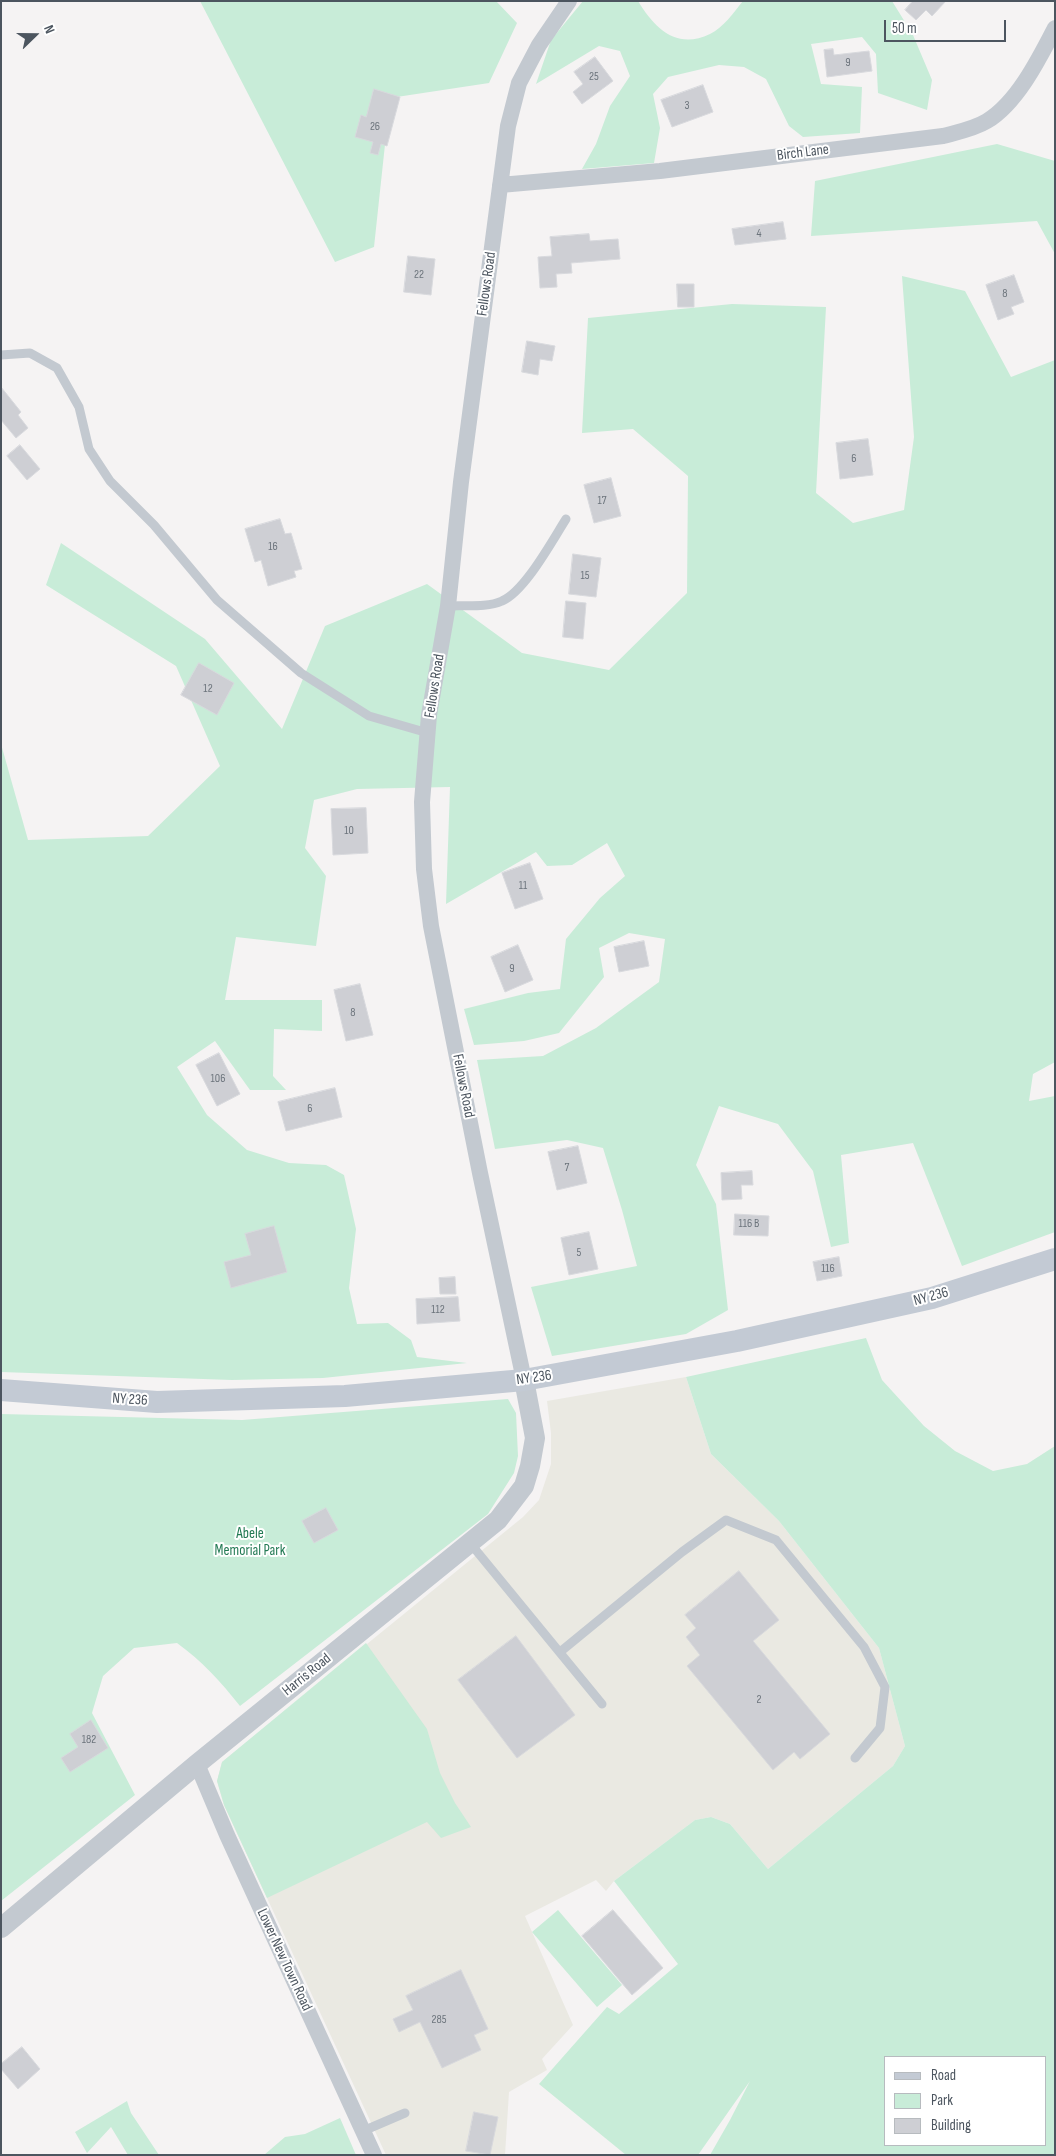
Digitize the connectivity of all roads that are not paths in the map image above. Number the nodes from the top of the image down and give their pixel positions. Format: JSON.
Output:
{"nodes":[{"id":1,"x":569,"y":1,"type":"edge"},
{"id":2,"x":1055,"y":28,"type":"edge"},
{"id":3,"x":500,"y":184,"type":"junction"},
{"id":4,"x":1,"y":355,"type":"edge"},
{"id":5,"x":566,"y":519,"type":"dead end"},
{"id":6,"x":448,"y":606,"type":"junction"},
{"id":7,"x":428,"y":733,"type":"junction"},
{"id":8,"x":1055,"y":1259,"type":"edge"},
{"id":9,"x":524,"y":1380,"type":"junction"},
{"id":10,"x":1,"y":1390,"type":"edge"},
{"id":11,"x":470,"y":1542,"type":"junction"},
{"id":12,"x":560,"y":1652,"type":"junction"},
{"id":13,"x":602,"y":1704,"type":"dead end"},
{"id":14,"x":855,"y":1758,"type":"dead end"},
{"id":15,"x":197,"y":1764,"type":"junction"},
{"id":16,"x":1,"y":1928,"type":"edge"},
{"id":17,"x":405,"y":2113,"type":"dead end"},
{"id":18,"x":363,"y":2131,"type":"junction"},
{"id":19,"x":374,"y":2155,"type":"edge"}],
"edges":[{"from":1,"to":3,"type":"street","name":"Fellows Road"},
{"from":2,"to":3,"type":"street","name":"Birch Lane"},
{"from":3,"to":6,"type":"street","name":"Fellows Road"},
{"from":4,"to":7,"type":"lane"},
{"from":5,"to":6,"type":"lane"},
{"from":6,"to":7,"type":"street","name":"Fellows Road"},
{"from":7,"to":9,"type":"street","name":"Fellows Road"},
{"from":8,"to":9,"type":"main road","name":"NY 236","number":"NY 236"},
{"from":9,"to":10,"type":"main road","name":"NY 236","number":"NY 236"},
{"from":9,"to":11,"type":"street","name":"Harris Road"},
{"from":11,"to":12,"type":"lane"},
{"from":11,"to":15,"type":"street","name":"Harris Road"},
{"from":12,"to":13,"type":"lane"},
{"from":12,"to":14,"type":"lane"},
{"from":15,"to":16,"type":"street","name":"Harris Road"},
{"from":15,"to":18,"type":"street","name":"Lower New Town Road"},
{"from":17,"to":18,"type":"lane"},
{"from":18,"to":19,"type":"street","name":"Lower New Town Road"}]}
